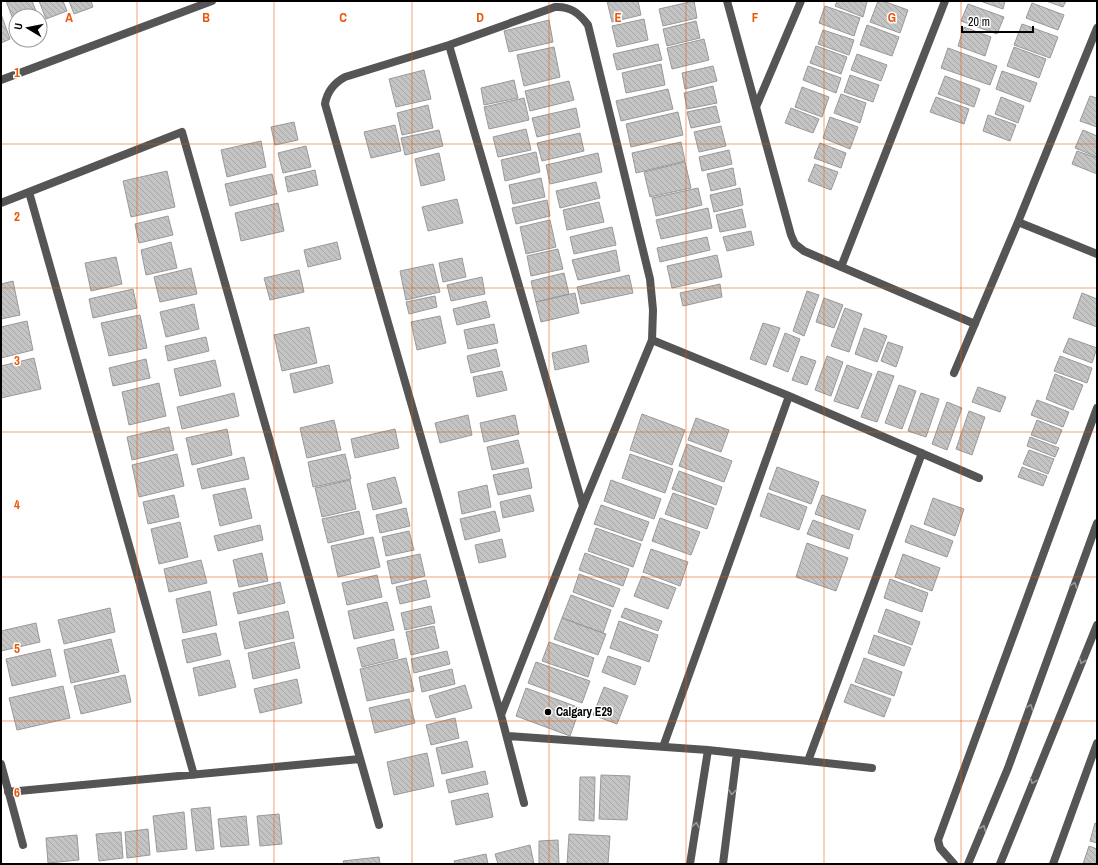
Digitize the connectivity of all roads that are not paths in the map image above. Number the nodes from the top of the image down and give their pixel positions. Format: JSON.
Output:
{"nodes":[{"id":1,"x":212,"y":1,"type":"edge"},
{"id":2,"x":727,"y":1,"type":"edge"},
{"id":3,"x":802,"y":1,"type":"edge"},
{"id":4,"x":945,"y":1,"type":"edge"},
{"id":5,"x":1097,"y":28,"type":"edge"},
{"id":6,"x":449,"y":45,"type":"junction"},
{"id":7,"x":1,"y":80,"type":"edge"},
{"id":8,"x":756,"y":107,"type":"junction"},
{"id":9,"x":29,"y":192,"type":"junction"},
{"id":10,"x":1,"y":203,"type":"edge"},
{"id":11,"x":1018,"y":222,"type":"junction"},
{"id":12,"x":1097,"y":254,"type":"edge"},
{"id":13,"x":842,"y":267,"type":"junction"},
{"id":14,"x":975,"y":324,"type":"junction"},
{"id":15,"x":652,"y":340,"type":"junction"},
{"id":16,"x":954,"y":374,"type":"dead end"},
{"id":17,"x":788,"y":396,"type":"junction"},
{"id":18,"x":1097,"y":408,"type":"edge"},
{"id":19,"x":922,"y":453,"type":"junction"},
{"id":20,"x":980,"y":478,"type":"dead end"},
{"id":21,"x":583,"y":506,"type":"junction"},
{"id":22,"x":1096,"y":526,"type":"edge"},
{"id":23,"x":1097,"y":625,"type":"edge"},
{"id":24,"x":501,"y":715,"type":"junction"},
{"id":25,"x":507,"y":736,"type":"junction"},
{"id":26,"x":1097,"y":743,"type":"edge"},
{"id":27,"x":663,"y":747,"type":"junction"},
{"id":28,"x":708,"y":750,"type":"junction"},
{"id":29,"x":737,"y":753,"type":"junction"},
{"id":30,"x":360,"y":760,"type":"junction"},
{"id":31,"x":808,"y":761,"type":"junction"},
{"id":32,"x":1,"y":764,"type":"edge"},
{"id":33,"x":872,"y":768,"type":"dead end"},
{"id":34,"x":194,"y":775,"type":"junction"},
{"id":35,"x":8,"y":792,"type":"junction"},
{"id":36,"x":524,"y":803,"type":"dead end"},
{"id":37,"x":379,"y":825,"type":"dead end"},
{"id":38,"x":23,"y":845,"type":"dead end"},
{"id":39,"x":690,"y":864,"type":"edge"},
{"id":40,"x":723,"y":864,"type":"edge"},
{"id":41,"x":954,"y":864,"type":"edge"},
{"id":42,"x":968,"y":864,"type":"edge"},
{"id":43,"x":1000,"y":864,"type":"edge"},
{"id":44,"x":1053,"y":864,"type":"edge"}],
"edges":[{"from":1,"to":7,"type":"street"},
{"from":2,"to":8,"type":"street"},
{"from":3,"to":8,"type":"street"},
{"from":4,"to":13,"type":"street"},
{"from":5,"to":11,"type":"street"},
{"from":6,"to":15,"type":"street"},
{"from":6,"to":21,"type":"street"},
{"from":6,"to":24,"type":"street"},
{"from":8,"to":13,"type":"street"},
{"from":9,"to":10,"type":"street"},
{"from":9,"to":30,"type":"street"},
{"from":9,"to":34,"type":"street"},
{"from":11,"to":12,"type":"street"},
{"from":11,"to":14,"type":"street"},
{"from":13,"to":14,"type":"street"},
{"from":14,"to":16,"type":"street"},
{"from":15,"to":17,"type":"street"},
{"from":15,"to":21,"type":"street"},
{"from":17,"to":19,"type":"street"},
{"from":17,"to":27,"type":"street"},
{"from":18,"to":41,"type":"street"},
{"from":19,"to":20,"type":"street"},
{"from":19,"to":31,"type":"street"},
{"from":21,"to":24,"type":"street"},
{"from":42,"to":22,"type":"street","one_way":true},
{"from":23,"to":43,"type":"street","one_way":true},
{"from":24,"to":25,"type":"street"},
{"from":25,"to":27,"type":"street"},
{"from":25,"to":36,"type":"street"},
{"from":26,"to":44,"type":"street"},
{"from":27,"to":28,"type":"street"},
{"from":28,"to":29,"type":"street"},
{"from":39,"to":28,"type":"street","one_way":true},
{"from":29,"to":31,"type":"street"},
{"from":29,"to":40,"type":"street","one_way":true},
{"from":30,"to":34,"type":"street"},
{"from":30,"to":37,"type":"street"},
{"from":31,"to":33,"type":"street"},
{"from":32,"to":35,"type":"street"},
{"from":34,"to":35,"type":"street"},
{"from":35,"to":38,"type":"street"}]}
